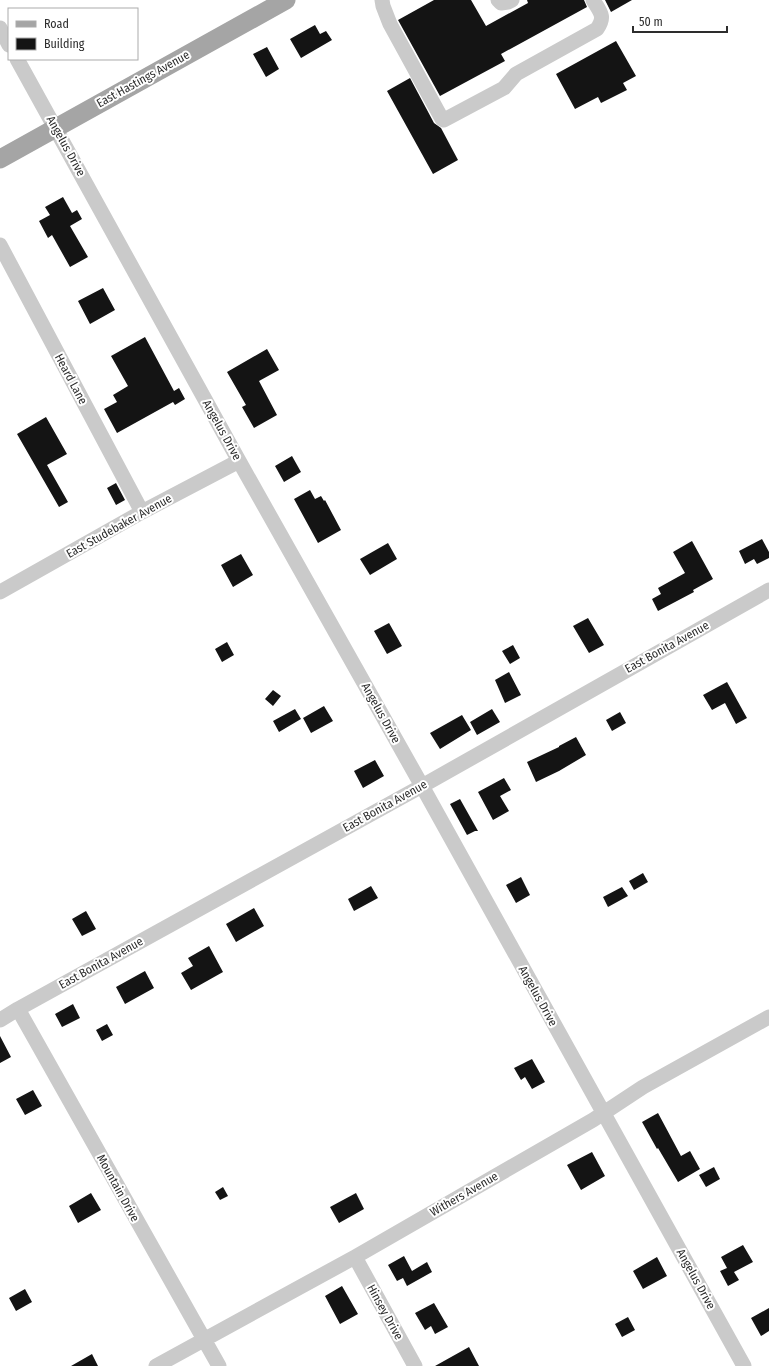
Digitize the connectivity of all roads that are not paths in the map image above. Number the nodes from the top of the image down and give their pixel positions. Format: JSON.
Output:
{"nodes":[{"id":1,"x":286,"y":0,"type":"edge"},
{"id":2,"x":382,"y":0,"type":"edge"},
{"id":3,"x":498,"y":0,"type":"edge"},
{"id":4,"x":512,"y":0,"type":"edge"},
{"id":5,"x":593,"y":0,"type":"edge"},
{"id":6,"x":0,"y":28,"type":"edge"},
{"id":7,"x":8,"y":42,"type":"edge"},
{"id":8,"x":18,"y":60,"type":"edge"},
{"id":9,"x":56,"y":128,"type":"junction"},
{"id":10,"x":0,"y":159,"type":"edge"},
{"id":11,"x":0,"y":246,"type":"edge"},
{"id":12,"x":239,"y":461,"type":"junction"},
{"id":13,"x":142,"y":512,"type":"junction"},
{"id":14,"x":769,"y":590,"type":"edge"},
{"id":15,"x":0,"y":592,"type":"edge"},
{"id":16,"x":422,"y":786,"type":"junction"},
{"id":17,"x":18,"y":1009,"type":"junction"},
{"id":18,"x":769,"y":1017,"type":"edge"},
{"id":19,"x":0,"y":1020,"type":"edge"},
{"id":20,"x":604,"y":1113,"type":"junction"},
{"id":21,"x":355,"y":1257,"type":"junction"},
{"id":22,"x":204,"y":1340,"type":"junction"},
{"id":23,"x":156,"y":1366,"type":"edge"},
{"id":24,"x":219,"y":1366,"type":"edge"},
{"id":25,"x":415,"y":1366,"type":"edge"},
{"id":26,"x":744,"y":1366,"type":"edge"}],
"edges":[{"from":1,"to":9,"type":"main road","name":"East Hastings Avenue"},
{"from":2,"to":5,"type":"street"},
{"from":3,"to":4,"type":"street"},
{"from":6,"to":7,"type":"street"},
{"from":8,"to":9,"type":"street","name":"Angelus Drive"},
{"from":9,"to":10,"type":"main road","name":"East Hastings Avenue"},
{"from":9,"to":12,"type":"street","name":"Angelus Drive"},
{"from":11,"to":13,"type":"street","name":"Heard Lane"},
{"from":12,"to":13,"type":"street","name":"East Studebaker Avenue"},
{"from":12,"to":16,"type":"street","name":"Angelus Drive"},
{"from":13,"to":15,"type":"street","name":"East Studebaker Avenue"},
{"from":14,"to":16,"type":"street","name":"East Bonita Avenue"},
{"from":16,"to":17,"type":"street","name":"East Bonita Avenue"},
{"from":16,"to":20,"type":"street","name":"Angelus Drive"},
{"from":17,"to":19,"type":"street","name":"East Bonita Avenue"},
{"from":17,"to":22,"type":"street","name":"Mountain Drive"},
{"from":18,"to":20,"type":"street","name":"Withers Avenue"},
{"from":20,"to":21,"type":"street","name":"Withers Avenue"},
{"from":20,"to":26,"type":"street","name":"Angelus Drive"},
{"from":21,"to":22,"type":"street","name":"Withers Avenue"},
{"from":21,"to":25,"type":"street","name":"Hinsey Drive"},
{"from":22,"to":23,"type":"street","name":"Withers Avenue"},
{"from":22,"to":24,"type":"street","name":"Mountain Drive"}]}
